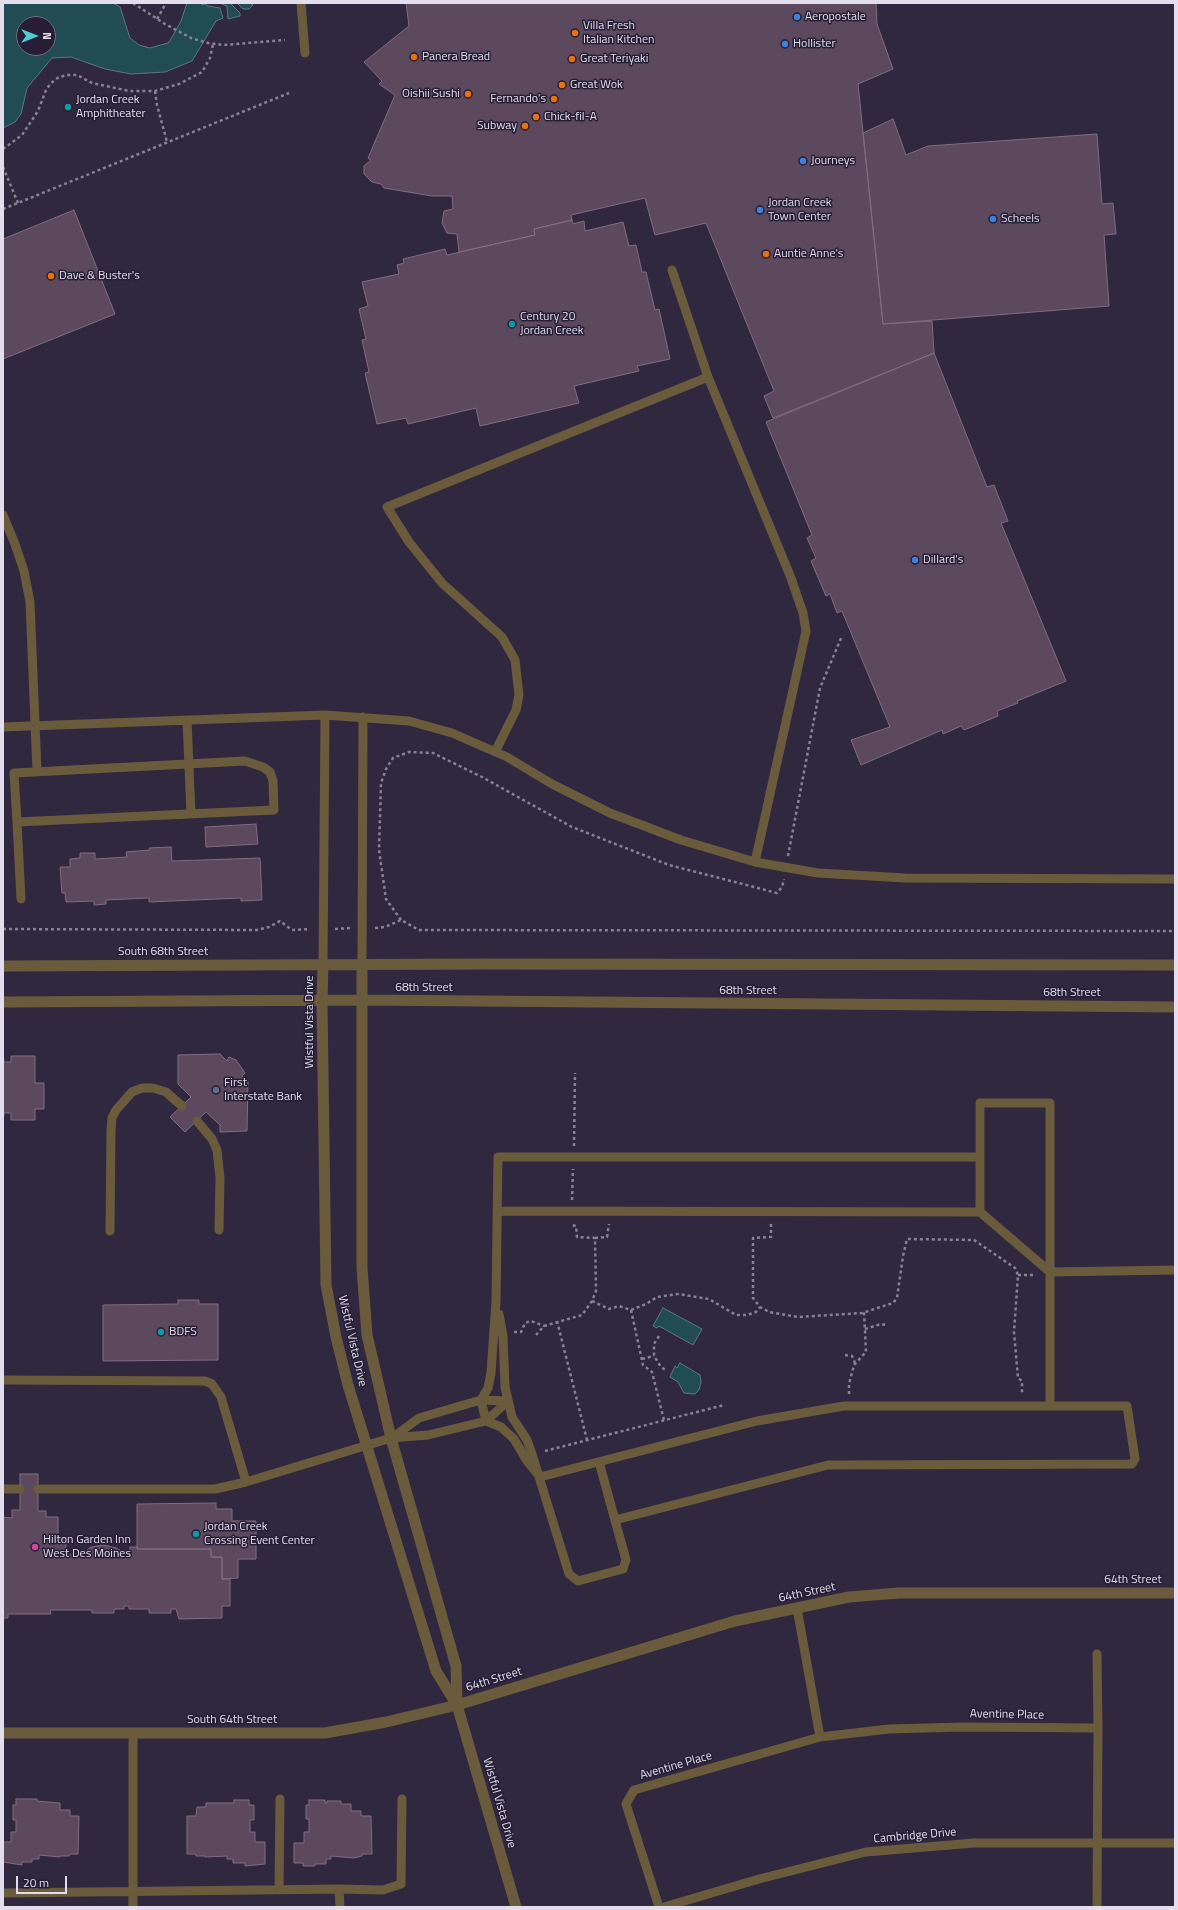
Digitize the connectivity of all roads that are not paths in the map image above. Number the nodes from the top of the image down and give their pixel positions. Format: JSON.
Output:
{"nodes":[{"id":1,"x":301,"y":3,"type":"edge"},
{"id":2,"x":305,"y":53,"type":"dead end"},
{"id":3,"x":672,"y":270,"type":"dead end"},
{"id":4,"x":708,"y":377,"type":"junction"},
{"id":5,"x":3,"y":515,"type":"edge"},
{"id":6,"x":324,"y":715,"type":"junction"},
{"id":7,"x":363,"y":718,"type":"junction"},
{"id":8,"x":187,"y":720,"type":"junction"},
{"id":9,"x":36,"y":726,"type":"junction"},
{"id":10,"x":3,"y":727,"type":"edge"},
{"id":11,"x":495,"y":752,"type":"junction"},
{"id":12,"x":189,"y":764,"type":"junction"},
{"id":13,"x":37,"y":771,"type":"junction"},
{"id":14,"x":191,"y":814,"type":"junction"},
{"id":15,"x":17,"y":822,"type":"junction"},
{"id":16,"x":755,"y":862,"type":"junction"},
{"id":17,"x":1175,"y":879,"type":"edge"},
{"id":18,"x":21,"y":899,"type":"dead end"},
{"id":19,"x":323,"y":964,"type":"junction"},
{"id":20,"x":362,"y":964,"type":"junction"},
{"id":21,"x":3,"y":966,"type":"edge"},
{"id":22,"x":1175,"y":966,"type":"edge"},
{"id":23,"x":362,"y":1000,"type":"junction"},
{"id":24,"x":322,"y":1001,"type":"junction"},
{"id":25,"x":3,"y":1002,"type":"edge"},
{"id":26,"x":1175,"y":1007,"type":"edge"},
{"id":27,"x":182,"y":1106,"type":"dead end"},
{"id":28,"x":197,"y":1121,"type":"dead end"},
{"id":29,"x":980,"y":1157,"type":"junction"},
{"id":30,"x":497,"y":1211,"type":"junction"},
{"id":31,"x":980,"y":1212,"type":"junction"},
{"id":32,"x":219,"y":1230,"type":"dead end"},
{"id":33,"x":110,"y":1232,"type":"dead end"},
{"id":34,"x":1175,"y":1270,"type":"edge"},
{"id":35,"x":1050,"y":1272,"type":"junction"},
{"id":36,"x":496,"y":1301,"type":"junction"},
{"id":37,"x":3,"y":1380,"type":"edge"},
{"id":38,"x":481,"y":1400,"type":"junction"},
{"id":39,"x":508,"y":1401,"type":"junction"},
{"id":40,"x":1050,"y":1406,"type":"junction"},
{"id":41,"x":486,"y":1421,"type":"junction"},
{"id":42,"x":391,"y":1438,"type":"junction"},
{"id":43,"x":366,"y":1446,"type":"junction"},
{"id":44,"x":599,"y":1462,"type":"junction"},
{"id":45,"x":540,"y":1477,"type":"junction"},
{"id":46,"x":246,"y":1482,"type":"junction"},
{"id":47,"x":3,"y":1489,"type":"edge"},
{"id":48,"x":20,"y":1489,"type":"dead end"},
{"id":49,"x":38,"y":1489,"type":"dead end"},
{"id":50,"x":615,"y":1520,"type":"junction"},
{"id":51,"x":1175,"y":1593,"type":"edge"},
{"id":52,"x":797,"y":1608,"type":"junction"},
{"id":53,"x":1097,"y":1654,"type":"dead end"},
{"id":54,"x":457,"y":1705,"type":"junction"},
{"id":55,"x":1098,"y":1728,"type":"junction"},
{"id":56,"x":3,"y":1733,"type":"edge"},
{"id":57,"x":133,"y":1733,"type":"junction"},
{"id":58,"x":820,"y":1737,"type":"junction"},
{"id":59,"x":280,"y":1799,"type":"dead end"},
{"id":60,"x":402,"y":1800,"type":"dead end"},
{"id":61,"x":1175,"y":1843,"type":"edge"},
{"id":62,"x":1098,"y":1844,"type":"junction"},
{"id":63,"x":339,"y":1889,"type":"junction"},
{"id":64,"x":280,"y":1890,"type":"junction"},
{"id":65,"x":3,"y":1892,"type":"edge"},
{"id":66,"x":133,"y":1892,"type":"junction"},
{"id":67,"x":133,"y":1907,"type":"edge"},
{"id":68,"x":340,"y":1907,"type":"edge"},
{"id":69,"x":516,"y":1907,"type":"edge"},
{"id":70,"x":659,"y":1907,"type":"edge"},
{"id":71,"x":664,"y":1907,"type":"edge"},
{"id":72,"x":1098,"y":1907,"type":"edge"}],
"edges":[{"from":1,"to":2,"type":"lane"},
{"from":3,"to":4,"type":"lane"},
{"from":4,"to":11,"type":"lane"},
{"from":4,"to":16,"type":"lane"},
{"from":5,"to":9,"type":"lane"},
{"from":6,"to":7,"type":"lane"},
{"from":6,"to":8,"type":"lane"},
{"from":6,"to":19,"type":"lane"},
{"from":7,"to":11,"type":"lane"},
{"from":7,"to":20,"type":"lane"},
{"from":8,"to":9,"type":"lane"},
{"from":8,"to":12,"type":"lane"},
{"from":9,"to":10,"type":"lane"},
{"from":9,"to":13,"type":"lane"},
{"from":11,"to":16,"type":"lane"},
{"from":12,"to":13,"type":"lane"},
{"from":12,"to":14,"type":"lane"},
{"from":12,"to":14,"type":"lane"},
{"from":13,"to":15,"type":"lane"},
{"from":14,"to":15,"type":"lane"},
{"from":15,"to":18,"type":"lane"},
{"from":16,"to":17,"type":"lane"},
{"from":19,"to":20,"type":"street","name":"68th Street"},
{"from":19,"to":21,"type":"street","name":"South 68th Street"},
{"from":19,"to":24,"type":"street","name":"Wistful Vista Drive"},
{"from":20,"to":22,"type":"street","name":"68th Street"},
{"from":20,"to":23,"type":"street","name":"Wistful Vista Drive"},
{"from":23,"to":24,"type":"street","name":"68th Street"},
{"from":23,"to":26,"type":"street","name":"68th Street"},
{"from":23,"to":42,"type":"street","name":"Wistful Vista Drive"},
{"from":24,"to":25,"type":"street"},
{"from":24,"to":43,"type":"street","name":"Wistful Vista Drive"},
{"from":27,"to":33,"type":"lane"},
{"from":28,"to":32,"type":"lane"},
{"from":29,"to":30,"type":"lane"},
{"from":29,"to":31,"type":"lane"},
{"from":29,"to":35,"type":"lane"},
{"from":30,"to":31,"type":"lane"},
{"from":30,"to":36,"type":"lane"},
{"from":31,"to":35,"type":"lane"},
{"from":34,"to":35,"type":"lane"},
{"from":35,"to":40,"type":"lane"},
{"from":36,"to":38,"type":"lane"},
{"from":36,"to":39,"type":"lane"},
{"from":37,"to":46,"type":"lane"},
{"from":38,"to":39,"type":"lane"},
{"from":38,"to":41,"type":"lane"},
{"from":38,"to":42,"type":"lane"},
{"from":39,"to":41,"type":"lane"},
{"from":39,"to":45,"type":"lane"},
{"from":40,"to":44,"type":"lane"},
{"from":40,"to":50,"type":"lane"},
{"from":41,"to":42,"type":"lane"},
{"from":41,"to":45,"type":"lane"},
{"from":42,"to":43,"type":"lane"},
{"from":42,"to":54,"type":"street","name":"Wistful Vista Drive"},
{"from":43,"to":46,"type":"lane"},
{"from":43,"to":54,"type":"street","name":"Wistful Vista Drive"},
{"from":44,"to":45,"type":"lane"},
{"from":44,"to":50,"type":"lane"},
{"from":45,"to":50,"type":"lane"},
{"from":46,"to":49,"type":"lane"},
{"from":47,"to":48,"type":"lane"},
{"from":51,"to":52,"type":"street","name":"64th Street"},
{"from":52,"to":54,"type":"street","name":"64th Street"},
{"from":52,"to":58,"type":"lane"},
{"from":53,"to":55,"type":"lane"},
{"from":54,"to":57,"type":"street","name":"South 64th Street"},
{"from":54,"to":69,"type":"street","name":"Wistful Vista Drive"},
{"from":55,"to":58,"type":"lane","name":"Aventine Place"},
{"from":55,"to":62,"type":"lane"},
{"from":56,"to":57,"type":"street","name":"South 64th Street"},
{"from":57,"to":66,"type":"lane"},
{"from":58,"to":70,"type":"lane","name":"Aventine Place"},
{"from":59,"to":64,"type":"lane"},
{"from":60,"to":63,"type":"lane"},
{"from":61,"to":62,"type":"lane","name":"Cambridge Drive"},
{"from":62,"to":71,"type":"lane","name":"Cambridge Drive"},
{"from":62,"to":72,"type":"lane"},
{"from":63,"to":64,"type":"lane"},
{"from":63,"to":68,"type":"lane"},
{"from":64,"to":66,"type":"lane"},
{"from":65,"to":66,"type":"lane"},
{"from":66,"to":67,"type":"lane"}]}
